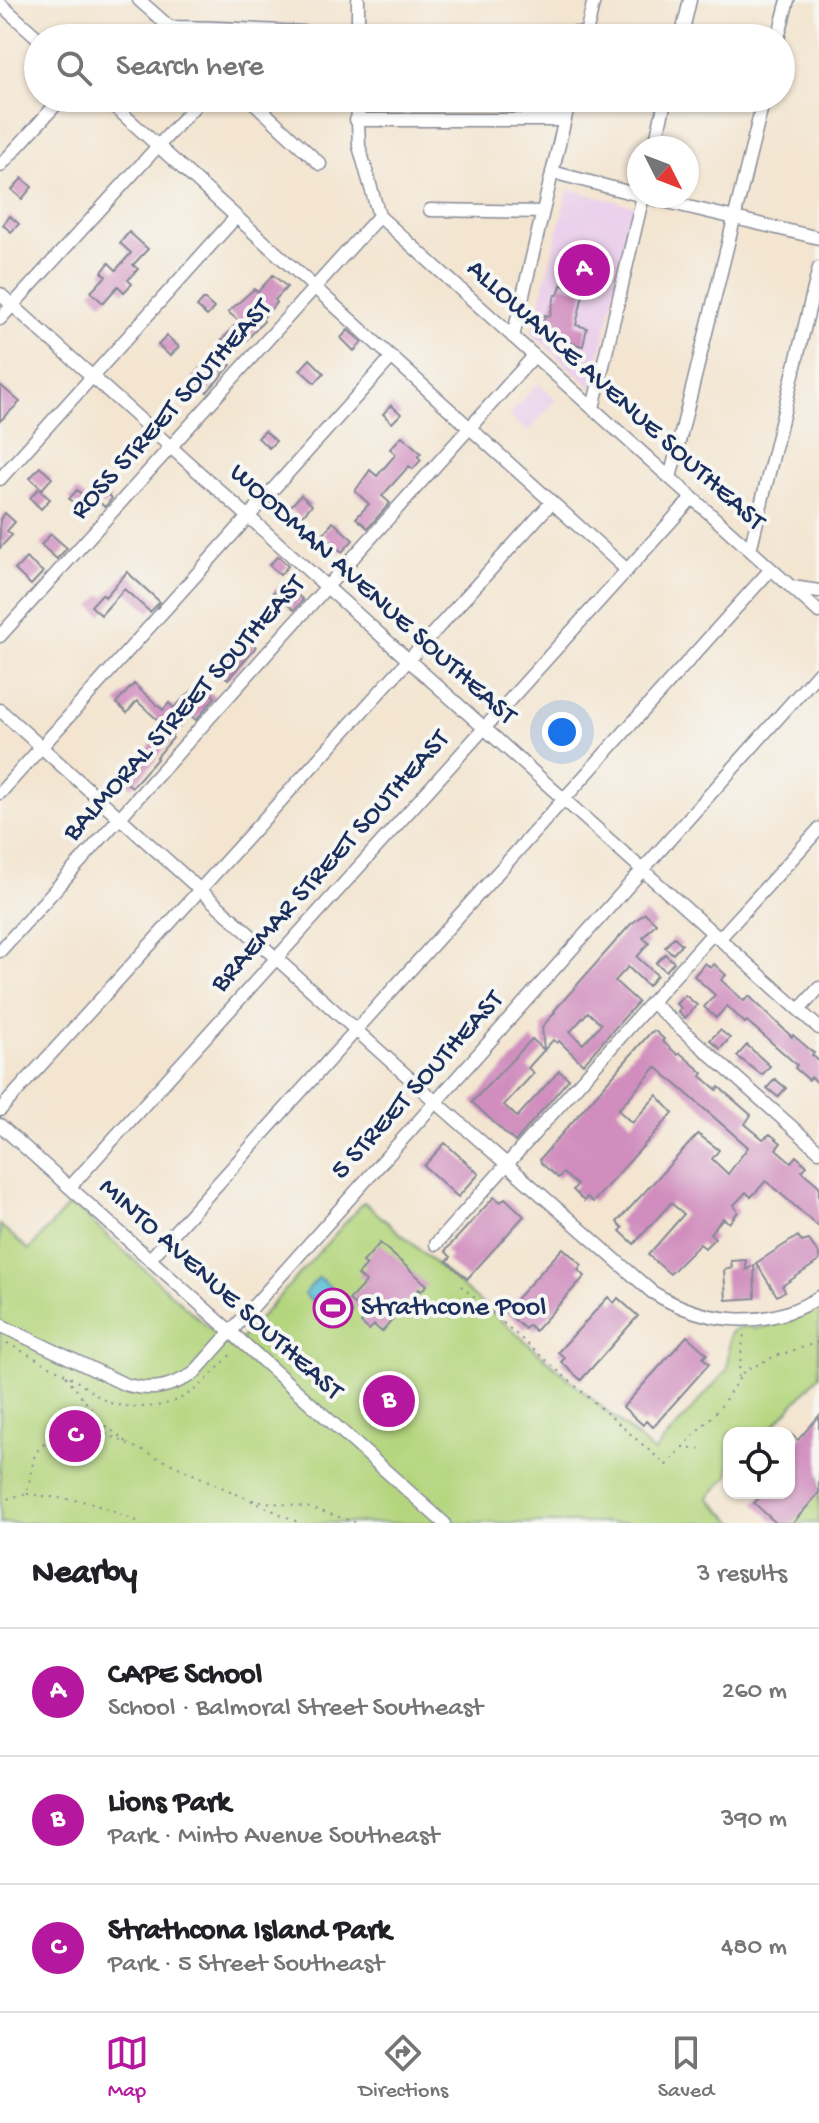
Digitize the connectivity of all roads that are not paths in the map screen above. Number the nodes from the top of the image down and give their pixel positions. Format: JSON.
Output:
{"nodes":[{"id":1,"x":139,"y":0,"type":"edge"},
{"id":2,"x":358,"y":0,"type":"edge"},
{"id":3,"x":594,"y":0,"type":"edge"},
{"id":4,"x":690,"y":0,"type":"edge"},
{"id":5,"x":788,"y":0,"type":"edge"},
{"id":6,"x":2,"y":4,"type":"edge"},
{"id":7,"x":166,"y":24,"type":"edge"},
{"id":8,"x":358,"y":24,"type":"edge"},
{"id":9,"x":589,"y":24,"type":"edge"},
{"id":10,"x":684,"y":24,"type":"edge"},
{"id":11,"x":782,"y":24,"type":"edge"},
{"id":12,"x":24,"y":25,"type":"edge"},
{"id":13,"x":49,"y":112,"type":"edge"},
{"id":14,"x":121,"y":112,"type":"edge"},
{"id":15,"x":189,"y":112,"type":"edge"},
{"id":16,"x":264,"y":112,"type":"edge"},
{"id":17,"x":356,"y":112,"type":"edge"},
{"id":18,"x":567,"y":112,"type":"edge"},
{"id":19,"x":663,"y":112,"type":"edge"},
{"id":20,"x":760,"y":112,"type":"edge"},
{"id":21,"x":356,"y":120,"type":"junction"},
{"id":22,"x":565,"y":120,"type":"junction"},
{"id":23,"x":657,"y":136,"type":"edge"},
{"id":24,"x":159,"y":146,"type":"junction"},
{"id":25,"x":320,"y":164,"type":"dead end"},
{"id":26,"x":0,"y":166,"type":"edge"},
{"id":27,"x":552,"y":172,"type":"junction"},
{"id":28,"x":627,"y":192,"type":"edge"},
{"id":29,"x":639,"y":208,"type":"edge"},
{"id":30,"x":692,"y":208,"type":"edge"},
{"id":31,"x":430,"y":210,"type":"dead end"},
{"id":32,"x":543,"y":212,"type":"junction"},
{"id":33,"x":379,"y":216,"type":"junction"},
{"id":34,"x":236,"y":217,"type":"junction"},
{"id":35,"x":734,"y":218,"type":"junction"},
{"id":36,"x":819,"y":238,"type":"edge"},
{"id":37,"x":819,"y":268,"type":"edge"},
{"id":38,"x":315,"y":288,"type":"junction"},
{"id":39,"x":0,"y":294,"type":"edge"},
{"id":40,"x":12,"y":305,"type":"junction"},
{"id":41,"x":0,"y":319,"type":"edge"},
{"id":42,"x":513,"y":337,"type":"junction"},
{"id":43,"x":534,"y":356,"type":"junction"},
{"id":44,"x":392,"y":357,"type":"junction"},
{"id":45,"x":92,"y":377,"type":"junction"},
{"id":46,"x":593,"y":408,"type":"junction"},
{"id":47,"x":470,"y":428,"type":"junction"},
{"id":48,"x":170,"y":447,"type":"junction"},
{"id":49,"x":670,"y":478,"type":"junction"},
{"id":50,"x":0,"y":479,"type":"edge"},
{"id":51,"x":692,"y":498,"type":"junction"},
{"id":52,"x":552,"y":502,"type":"junction"},
{"id":53,"x":248,"y":517,"type":"junction"},
{"id":54,"x":750,"y":550,"type":"junction"},
{"id":55,"x":771,"y":569,"type":"junction"},
{"id":56,"x":627,"y":570,"type":"junction"},
{"id":57,"x":327,"y":587,"type":"junction"},
{"id":58,"x":792,"y":587,"type":"junction"},
{"id":59,"x":819,"y":591,"type":"edge"},
{"id":60,"x":819,"y":612,"type":"edge"},
{"id":61,"x":0,"y":636,"type":"edge"},
{"id":62,"x":408,"y":660,"type":"junction"},
{"id":63,"x":819,"y":672,"type":"edge"},
{"id":64,"x":0,"y":710,"type":"edge"},
{"id":65,"x":484,"y":728,"type":"junction"},
{"id":66,"x":41,"y":747,"type":"junction"},
{"id":67,"x":0,"y":793,"type":"edge"},
{"id":68,"x":564,"y":799,"type":"junction"},
{"id":69,"x":120,"y":818,"type":"junction"},
{"id":70,"x":819,"y":829,"type":"edge"},
{"id":71,"x":643,"y":870,"type":"junction"},
{"id":72,"x":200,"y":890,"type":"junction"},
{"id":73,"x":716,"y":936,"type":"junction"},
{"id":74,"x":0,"y":951,"type":"edge"},
{"id":75,"x":276,"y":958,"type":"junction"},
{"id":76,"x":819,"y":988,"type":"edge"},
{"id":77,"x":651,"y":1002,"type":"junction"},
{"id":78,"x":799,"y":1010,"type":"junction"},
{"id":79,"x":819,"y":1028,"type":"edge"},
{"id":80,"x":356,"y":1030,"type":"junction"},
{"id":81,"x":436,"y":1102,"type":"junction"},
{"id":82,"x":0,"y":1110,"type":"edge"},
{"id":83,"x":0,"y":1125,"type":"edge"},
{"id":84,"x":819,"y":1151,"type":"edge"},
{"id":85,"x":507,"y":1164,"type":"junction"},
{"id":86,"x":70,"y":1187,"type":"junction"},
{"id":87,"x":436,"y":1244,"type":"dead end"},
{"id":88,"x":150,"y":1259,"type":"junction"},
{"id":89,"x":819,"y":1297,"type":"edge"},
{"id":90,"x":0,"y":1325,"type":"edge"},
{"id":91,"x":231,"y":1332,"type":"junction"},
{"id":92,"x":444,"y":1523,"type":"edge"}],
"edges":[{"from":1,"to":7,"type":"street"},
{"from":2,"to":8,"type":"street"},
{"from":3,"to":9,"type":"street"},
{"from":4,"to":10,"type":"street"},
{"from":5,"to":11,"type":"street"},
{"from":6,"to":12,"type":"street"},
{"from":13,"to":26,"type":"street"},
{"from":14,"to":24,"type":"street"},
{"from":15,"to":24,"type":"street"},
{"from":16,"to":25,"type":"street"},
{"from":17,"to":21,"type":"street"},
{"from":18,"to":22,"type":"street"},
{"from":19,"to":23,"type":"street"},
{"from":20,"to":35,"type":"street"},
{"from":21,"to":22,"type":"street"},
{"from":21,"to":33,"type":"street"},
{"from":22,"to":27,"type":"street"},
{"from":24,"to":34,"type":"street"},
{"from":24,"to":40,"type":"street"},
{"from":27,"to":28,"type":"street"},
{"from":27,"to":32,"type":"street"},
{"from":29,"to":46,"type":"street"},
{"from":30,"to":35,"type":"street"},
{"from":31,"to":32,"type":"street"},
{"from":32,"to":42,"type":"street"},
{"from":33,"to":38,"type":"street","name":"ROSS STREET SOUTHEAST"},
{"from":33,"to":42,"type":"street","name":"ALLOWANCE AVENUE SOUTHEAST"},
{"from":34,"to":38,"type":"street"},
{"from":34,"to":45,"type":"street"},
{"from":35,"to":36,"type":"street"},
{"from":35,"to":49,"type":"street"},
{"from":37,"to":54,"type":"street"},
{"from":38,"to":44,"type":"street"},
{"from":38,"to":48,"type":"street","name":"ROSS STREET SOUTHEAST"},
{"from":39,"to":40,"type":"street","name":"WOODMAN AVENUE SOUTHEAST"},
{"from":40,"to":41,"type":"street"},
{"from":40,"to":45,"type":"street","name":"WOODMAN AVENUE SOUTHEAST"},
{"from":42,"to":43,"type":"street","name":"ALLOWANCE AVENUE SOUTHEAST"},
{"from":43,"to":46,"type":"street","name":"ALLOWANCE AVENUE SOUTHEAST"},
{"from":43,"to":47,"type":"street","name":"BALMORAL STREET SOUTHEAST"},
{"from":44,"to":47,"type":"street"},
{"from":44,"to":53,"type":"street"},
{"from":45,"to":48,"type":"street","name":"WOODMAN AVENUE SOUTHEAST"},
{"from":45,"to":50,"type":"street"},
{"from":46,"to":49,"type":"street","name":"ALLOWANCE AVENUE SOUTHEAST"},
{"from":47,"to":52,"type":"street"},
{"from":47,"to":57,"type":"street","name":"BALMORAL STREET SOUTHEAST"},
{"from":48,"to":53,"type":"street","name":"WOODMAN AVENUE SOUTHEAST"},
{"from":48,"to":61,"type":"street","name":"ROSS STREET SOUTHEAST"},
{"from":49,"to":51,"type":"street","name":"ALLOWANCE AVENUE SOUTHEAST"},
{"from":51,"to":54,"type":"street","name":"ALLOWANCE AVENUE SOUTHEAST"},
{"from":51,"to":56,"type":"street","name":"BRAEMAR STREET SOUTHEAST"},
{"from":52,"to":56,"type":"street"},
{"from":52,"to":62,"type":"street"},
{"from":53,"to":57,"type":"street","name":"WOODMAN AVENUE SOUTHEAST"},
{"from":53,"to":66,"type":"street"},
{"from":54,"to":55,"type":"street","name":"ALLOWANCE AVENUE SOUTHEAST"},
{"from":55,"to":58,"type":"street","name":"ALLOWANCE AVENUE SOUTHEAST"},
{"from":55,"to":68,"type":"street"},
{"from":56,"to":65,"type":"street","name":"BRAEMAR STREET SOUTHEAST"},
{"from":57,"to":62,"type":"street","name":"WOODMAN AVENUE SOUTHEAST"},
{"from":57,"to":69,"type":"street","name":"BALMORAL STREET SOUTHEAST"},
{"from":58,"to":59,"type":"street"},
{"from":58,"to":60,"type":"street","name":"ALLOWANCE AVENUE SOUTHEAST"},
{"from":62,"to":65,"type":"street","name":"WOODMAN AVENUE SOUTHEAST"},
{"from":62,"to":72,"type":"street"},
{"from":63,"to":71,"type":"street","name":"5 STREET SOUTHEAST"},
{"from":64,"to":66,"type":"street"},
{"from":65,"to":68,"type":"street","name":"WOODMAN AVENUE SOUTHEAST"},
{"from":65,"to":75,"type":"street","name":"BRAEMAR STREET SOUTHEAST"},
{"from":66,"to":67,"type":"street"},
{"from":66,"to":69,"type":"street"},
{"from":68,"to":71,"type":"street","name":"WOODMAN AVENUE SOUTHEAST"},
{"from":68,"to":80,"type":"street"},
{"from":69,"to":72,"type":"street"},
{"from":69,"to":74,"type":"street","name":"BALMORAL STREET SOUTHEAST"},
{"from":70,"to":73,"type":"street"},
{"from":71,"to":73,"type":"street","name":"WOODMAN AVENUE SOUTHEAST"},
{"from":71,"to":81,"type":"street","name":"5 STREET SOUTHEAST"},
{"from":72,"to":75,"type":"street"},
{"from":72,"to":82,"type":"street"},
{"from":73,"to":77,"type":"street"},
{"from":73,"to":78,"type":"street","name":"WOODMAN AVENUE SOUTHEAST"},
{"from":75,"to":80,"type":"street"},
{"from":75,"to":86,"type":"street","name":"BRAEMAR STREET SOUTHEAST"},
{"from":76,"to":78,"type":"street"},
{"from":77,"to":84,"type":"street"},
{"from":77,"to":85,"type":"street"},
{"from":78,"to":79,"type":"street","name":"WOODMAN AVENUE SOUTHEAST"},
{"from":80,"to":81,"type":"street"},
{"from":80,"to":88,"type":"street"},
{"from":81,"to":85,"type":"street"},
{"from":81,"to":91,"type":"street","name":"5 STREET SOUTHEAST"},
{"from":83,"to":86,"type":"street","name":"MINTO AVENUE SOUTHEAST"},
{"from":85,"to":87,"type":"street"},
{"from":85,"to":89,"type":"street"},
{"from":86,"to":88,"type":"street","name":"MINTO AVENUE SOUTHEAST"},
{"from":88,"to":91,"type":"street","name":"MINTO AVENUE SOUTHEAST"},
{"from":90,"to":91,"type":"street","name":"5 STREET SOUTHEAST"},
{"from":91,"to":92,"type":"street","name":"MINTO AVENUE SOUTHEAST"}]}
